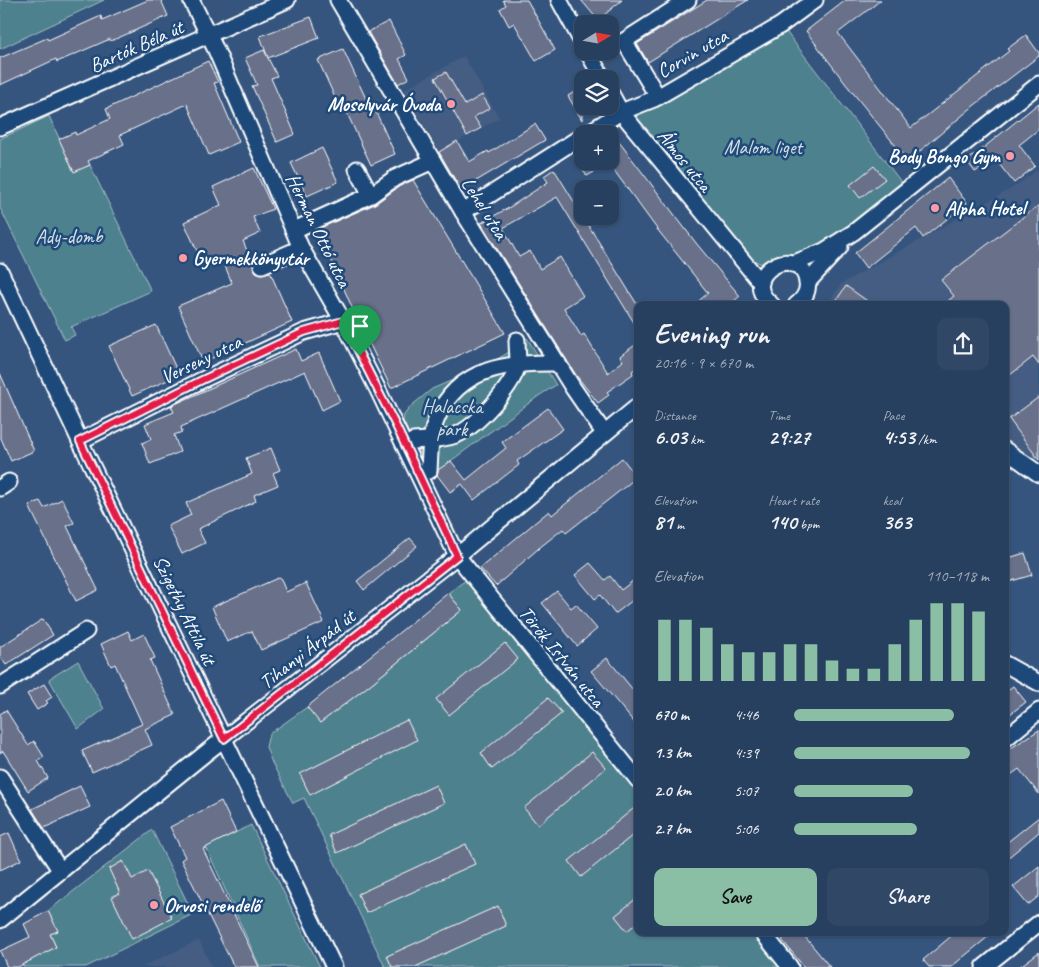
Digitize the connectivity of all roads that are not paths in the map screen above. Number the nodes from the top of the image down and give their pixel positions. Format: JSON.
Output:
{"nodes":[{"id":1,"x":191,"y":0,"type":"edge"},
{"id":2,"x":287,"y":0,"type":"edge"},
{"id":3,"x":338,"y":0,"type":"edge"},
{"id":4,"x":559,"y":0,"type":"edge"},
{"id":5,"x":688,"y":0,"type":"edge"},
{"id":6,"x":815,"y":0,"type":"edge"},
{"id":7,"x":574,"y":27,"type":"edge"},
{"id":8,"x":209,"y":36,"type":"junction"},
{"id":9,"x":1039,"y":84,"type":"edge"},
{"id":10,"x":658,"y":97,"type":"junction"},
{"id":11,"x":619,"y":108,"type":"edge"},
{"id":12,"x":621,"y":112,"type":"junction"},
{"id":13,"x":600,"y":125,"type":"edge"},
{"id":14,"x":0,"y":127,"type":"edge"},
{"id":15,"x":574,"y":141,"type":"edge"},
{"id":16,"x":432,"y":161,"type":"junction"},
{"id":17,"x":358,"y":169,"type":"dead end"},
{"id":18,"x":371,"y":196,"type":"junction"},
{"id":19,"x":463,"y":212,"type":"junction"},
{"id":20,"x":294,"y":230,"type":"junction"},
{"id":21,"x":854,"y":232,"type":"junction"},
{"id":22,"x":301,"y":248,"type":"junction"},
{"id":23,"x":734,"y":250,"type":"junction"},
{"id":24,"x":792,"y":264,"type":"junction"},
{"id":25,"x":262,"y":265,"type":"dead end"},
{"id":26,"x":770,"y":267,"type":"junction"},
{"id":27,"x":0,"y":271,"type":"edge"},
{"id":28,"x":807,"y":287,"type":"junction"},
{"id":29,"x":764,"y":297,"type":"edge"},
{"id":30,"x":801,"y":301,"type":"edge"},
{"id":31,"x":813,"y":301,"type":"edge"},
{"id":32,"x":343,"y":321,"type":"junction"},
{"id":33,"x":517,"y":340,"type":"dead end"},
{"id":34,"x":558,"y":363,"type":"junction"},
{"id":35,"x":518,"y":364,"type":"junction"},
{"id":36,"x":634,"y":409,"type":"edge"},
{"id":37,"x":604,"y":433,"type":"junction"},
{"id":38,"x":432,"y":440,"type":"junction"},
{"id":39,"x":80,"y":441,"type":"junction"},
{"id":40,"x":414,"y":441,"type":"dead end"},
{"id":41,"x":1009,"y":453,"type":"edge"},
{"id":42,"x":429,"y":471,"type":"dead end"},
{"id":43,"x":1039,"y":474,"type":"edge"},
{"id":44,"x":457,"y":556,"type":"junction"},
{"id":45,"x":86,"y":631,"type":"dead end"},
{"id":46,"x":1009,"y":666,"type":"edge"},
{"id":47,"x":1039,"y":683,"type":"edge"},
{"id":48,"x":0,"y":686,"type":"edge"},
{"id":49,"x":1039,"y":711,"type":"edge"},
{"id":50,"x":1009,"y":736,"type":"edge"},
{"id":51,"x":224,"y":739,"type":"junction"},
{"id":52,"x":634,"y":775,"type":"edge"},
{"id":53,"x":0,"y":777,"type":"edge"},
{"id":54,"x":60,"y":870,"type":"junction"},
{"id":55,"x":0,"y":920,"type":"edge"},
{"id":56,"x":1039,"y":923,"type":"edge"},
{"id":57,"x":765,"y":936,"type":"edge"},
{"id":58,"x":334,"y":967,"type":"edge"},
{"id":59,"x":790,"y":967,"type":"edge"},
{"id":60,"x":984,"y":967,"type":"edge"}],
"edges":[{"from":1,"to":8,"type":"street","name":"Herman Ottó utca"},
{"from":2,"to":8,"type":"street","name":"Bartók Béla út"},
{"from":3,"to":16,"type":"street","name":"Lehel utca"},
{"from":4,"to":7,"type":"street"},
{"from":5,"to":10,"type":"street"},
{"from":6,"to":10,"type":"street","name":"Corvin utca"},
{"from":8,"to":14,"type":"street","name":"Bartók Béla út"},
{"from":8,"to":20,"type":"street","name":"Herman Ottó utca"},
{"from":9,"to":21,"type":"street"},
{"from":10,"to":12,"type":"street","name":"Corvin utca"},
{"from":11,"to":12,"type":"street","name":"Álmos utca"},
{"from":12,"to":13,"type":"street","name":"Corvin utca"},
{"from":12,"to":23,"type":"street","name":"Álmos utca"},
{"from":15,"to":19,"type":"street"},
{"from":16,"to":18,"type":"street"},
{"from":16,"to":19,"type":"street","name":"Lehel utca"},
{"from":17,"to":18,"type":"street"},
{"from":18,"to":20,"type":"street"},
{"from":19,"to":34,"type":"street","name":"Lehel utca"},
{"from":20,"to":22,"type":"street","name":"Herman Ottó utca"},
{"from":21,"to":24,"type":"street"},
{"from":21,"to":28,"type":"street"},
{"from":22,"to":25,"type":"street"},
{"from":22,"to":32,"type":"street","name":"Herman Ottó utca"},
{"from":23,"to":26,"type":"street","name":"Álmos utca"},
{"from":23,"to":29,"type":"street","name":"Álmos utca"},
{"from":24,"to":26,"type":"street"},
{"from":24,"to":28,"type":"street"},
{"from":26,"to":29,"type":"street"},
{"from":27,"to":39,"type":"street","name":"Szigethy Attila út"},
{"from":28,"to":30,"type":"street"},
{"from":28,"to":31,"type":"street"},
{"from":32,"to":39,"type":"street","name":"Verseny utca"},
{"from":32,"to":44,"type":"street","name":"Herman Ottó utca"},
{"from":33,"to":35,"type":"street"},
{"from":34,"to":35,"type":"street"},
{"from":34,"to":37,"type":"street","name":"Lehel utca"},
{"from":35,"to":38,"type":"street"},
{"from":35,"to":38,"type":"street"},
{"from":36,"to":37,"type":"street","name":"Tihanyi Árpád út"},
{"from":37,"to":44,"type":"street","name":"Tihanyi Árpád út"},
{"from":38,"to":40,"type":"street"},
{"from":38,"to":42,"type":"street"},
{"from":39,"to":51,"type":"street","name":"Szigethy Attila út"},
{"from":41,"to":43,"type":"street"},
{"from":44,"to":51,"type":"street","name":"Tihanyi Árpád út"},
{"from":44,"to":52,"type":"street","name":"Török István utca"},
{"from":45,"to":48,"type":"street"},
{"from":46,"to":47,"type":"street"},
{"from":49,"to":50,"type":"street"},
{"from":51,"to":54,"type":"street","name":"Tihanyi Árpád út"},
{"from":51,"to":58,"type":"street","name":"Szigethy Attila út"},
{"from":53,"to":54,"type":"street"},
{"from":54,"to":55,"type":"street","name":"Tihanyi Árpád út"},
{"from":56,"to":60,"type":"street"},
{"from":57,"to":59,"type":"street"}]}
